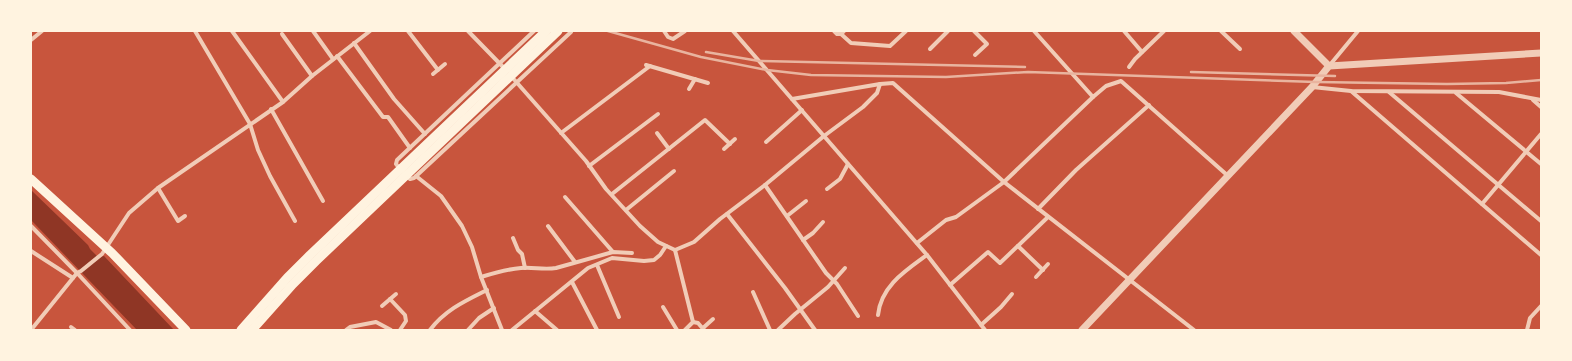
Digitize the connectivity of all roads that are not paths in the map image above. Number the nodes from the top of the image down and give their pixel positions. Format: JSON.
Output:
{"nodes":[{"id":1,"x":42,"y":31,"type":"edge"},
{"id":2,"x":195,"y":31,"type":"edge"},
{"id":3,"x":232,"y":31,"type":"edge"},
{"id":4,"x":313,"y":31,"type":"edge"},
{"id":5,"x":370,"y":31,"type":"edge"},
{"id":6,"x":408,"y":31,"type":"edge"},
{"id":7,"x":468,"y":31,"type":"edge"},
{"id":8,"x":534,"y":31,"type":"edge"},
{"id":9,"x":546,"y":31,"type":"edge"},
{"id":10,"x":558,"y":31,"type":"edge"},
{"id":11,"x":664,"y":31,"type":"edge"},
{"id":12,"x":685,"y":31,"type":"edge"},
{"id":13,"x":733,"y":31,"type":"edge"},
{"id":14,"x":834,"y":31,"type":"edge"},
{"id":15,"x":906,"y":31,"type":"edge"},
{"id":16,"x":948,"y":31,"type":"edge"},
{"id":17,"x":974,"y":31,"type":"edge"},
{"id":18,"x":1034,"y":31,"type":"edge"},
{"id":19,"x":1124,"y":31,"type":"edge"},
{"id":20,"x":1164,"y":31,"type":"edge"},
{"id":21,"x":1221,"y":31,"type":"edge"},
{"id":22,"x":1294,"y":31,"type":"edge"},
{"id":23,"x":1358,"y":31,"type":"edge"},
{"id":24,"x":571,"y":32,"type":"dead end"},
{"id":25,"x":843,"y":32,"type":"edge"},
{"id":26,"x":282,"y":34,"type":"dead end"},
{"id":27,"x":31,"y":40,"type":"edge"},
{"id":28,"x":354,"y":43,"type":"junction"},
{"id":29,"x":1240,"y":49,"type":"dead end"},
{"id":30,"x":930,"y":50,"type":"dead end"},
{"id":31,"x":1142,"y":52,"type":"junction"},
{"id":32,"x":1541,"y":53,"type":"edge"},
{"id":33,"x":975,"y":55,"type":"dead end"},
{"id":34,"x":337,"y":56,"type":"junction"},
{"id":35,"x":332,"y":59,"type":"junction"},
{"id":36,"x":499,"y":63,"type":"junction"},
{"id":37,"x":445,"y":64,"type":"dead end"},
{"id":38,"x":1329,"y":66,"type":"junction"},
{"id":39,"x":1129,"y":67,"type":"dead end"},
{"id":40,"x":438,"y":70,"type":"junction"},
{"id":41,"x":433,"y":74,"type":"dead end"},
{"id":42,"x":312,"y":76,"type":"junction"},
{"id":43,"x":695,"y":79,"type":"junction"},
{"id":44,"x":517,"y":82,"type":"junction"},
{"id":45,"x":708,"y":83,"type":"dead end"},
{"id":46,"x":880,"y":84,"type":"junction"},
{"id":47,"x":1312,"y":87,"type":"junction"},
{"id":48,"x":689,"y":89,"type":"dead end"},
{"id":49,"x":1351,"y":91,"type":"junction"},
{"id":50,"x":1388,"y":91,"type":"junction"},
{"id":51,"x":1456,"y":92,"type":"junction"},
{"id":52,"x":1093,"y":97,"type":"junction"},
{"id":53,"x":792,"y":99,"type":"junction"},
{"id":54,"x":1532,"y":99,"type":"junction"},
{"id":55,"x":1541,"y":100,"type":"edge"},
{"id":56,"x":282,"y":102,"type":"junction"},
{"id":57,"x":474,"y":104,"type":"junction"},
{"id":58,"x":1149,"y":105,"type":"junction"},
{"id":59,"x":1541,"y":107,"type":"edge"},
{"id":60,"x":271,"y":109,"type":"junction"},
{"id":61,"x":802,"y":110,"type":"junction"},
{"id":62,"x":658,"y":114,"type":"dead end"},
{"id":63,"x":250,"y":124,"type":"junction"},
{"id":64,"x":561,"y":133,"type":"junction"},
{"id":65,"x":657,"y":133,"type":"dead end"},
{"id":66,"x":424,"y":134,"type":"junction"},
{"id":67,"x":1541,"y":134,"type":"edge"},
{"id":68,"x":824,"y":136,"type":"junction"},
{"id":69,"x":735,"y":139,"type":"dead end"},
{"id":70,"x":766,"y":142,"type":"dead end"},
{"id":71,"x":730,"y":144,"type":"junction"},
{"id":72,"x":410,"y":148,"type":"junction"},
{"id":73,"x":669,"y":148,"type":"junction"},
{"id":74,"x":724,"y":149,"type":"dead end"},
{"id":75,"x":1526,"y":152,"type":"junction"},
{"id":76,"x":848,"y":164,"type":"junction"},
{"id":77,"x":1541,"y":164,"type":"edge"},
{"id":78,"x":589,"y":166,"type":"junction"},
{"id":79,"x":674,"y":171,"type":"dead end"},
{"id":80,"x":403,"y":172,"type":"junction"},
{"id":81,"x":1227,"y":175,"type":"junction"},
{"id":82,"x":416,"y":176,"type":"junction"},
{"id":83,"x":31,"y":178,"type":"edge"},
{"id":84,"x":1004,"y":182,"type":"junction"},
{"id":85,"x":765,"y":185,"type":"junction"},
{"id":86,"x":1498,"y":185,"type":"junction"},
{"id":87,"x":158,"y":188,"type":"junction"},
{"id":88,"x":827,"y":189,"type":"dead end"},
{"id":89,"x":612,"y":194,"type":"junction"},
{"id":90,"x":565,"y":197,"type":"dead end"},
{"id":91,"x":323,"y":201,"type":"dead end"},
{"id":92,"x":806,"y":201,"type":"dead end"},
{"id":93,"x":1482,"y":204,"type":"junction"},
{"id":94,"x":1038,"y":209,"type":"junction"},
{"id":95,"x":626,"y":210,"type":"junction"},
{"id":96,"x":727,"y":214,"type":"junction"},
{"id":97,"x":185,"y":216,"type":"dead end"},
{"id":98,"x":787,"y":216,"type":"junction"},
{"id":99,"x":1048,"y":217,"type":"junction"},
{"id":100,"x":1541,"y":221,"type":"edge"},
{"id":101,"x":295,"y":222,"type":"dead end"},
{"id":102,"x":823,"y":222,"type":"dead end"},
{"id":103,"x":31,"y":226,"type":"edge"},
{"id":104,"x":548,"y":226,"type":"dead end"},
{"id":105,"x":513,"y":238,"type":"dead end"},
{"id":106,"x":803,"y":240,"type":"junction"},
{"id":107,"x":917,"y":243,"type":"junction"},
{"id":108,"x":666,"y":246,"type":"junction"},
{"id":109,"x":1018,"y":246,"type":"junction"},
{"id":110,"x":675,"y":250,"type":"junction"},
{"id":111,"x":31,"y":251,"type":"edge"},
{"id":112,"x":104,"y":251,"type":"junction"},
{"id":113,"x":613,"y":252,"type":"junction"},
{"id":114,"x":632,"y":253,"type":"dead end"},
{"id":115,"x":927,"y":255,"type":"junction"},
{"id":116,"x":1541,"y":255,"type":"edge"},
{"id":117,"x":575,"y":262,"type":"junction"},
{"id":118,"x":1048,"y":264,"type":"dead end"},
{"id":119,"x":596,"y":265,"type":"junction"},
{"id":120,"x":525,"y":268,"type":"junction"},
{"id":121,"x":845,"y":268,"type":"dead end"},
{"id":122,"x":1043,"y":270,"type":"junction"},
{"id":123,"x":78,"y":273,"type":"junction"},
{"id":124,"x":481,"y":277,"type":"junction"},
{"id":125,"x":1036,"y":277,"type":"dead end"},
{"id":126,"x":73,"y":278,"type":"junction"},
{"id":127,"x":1129,"y":280,"type":"junction"},
{"id":128,"x":834,"y":281,"type":"junction"},
{"id":129,"x":572,"y":282,"type":"junction"},
{"id":130,"x":950,"y":285,"type":"junction"},
{"id":131,"x":487,"y":290,"type":"junction"},
{"id":132,"x":753,"y":292,"type":"dead end"},
{"id":133,"x":396,"y":294,"type":"dead end"},
{"id":134,"x":1012,"y":294,"type":"dead end"},
{"id":135,"x":390,"y":299,"type":"junction"},
{"id":136,"x":382,"y":306,"type":"dead end"},
{"id":137,"x":1541,"y":306,"type":"edge"},
{"id":138,"x":663,"y":307,"type":"dead end"},
{"id":139,"x":494,"y":308,"type":"junction"},
{"id":140,"x":800,"y":309,"type":"junction"},
{"id":141,"x":535,"y":311,"type":"junction"},
{"id":142,"x":878,"y":315,"type":"dead end"},
{"id":143,"x":858,"y":316,"type":"dead end"},
{"id":144,"x":619,"y":317,"type":"dead end"},
{"id":145,"x":713,"y":319,"type":"dead end"},
{"id":146,"x":693,"y":322,"type":"junction"},
{"id":147,"x":981,"y":325,"type":"junction"},
{"id":148,"x":71,"y":327,"type":"dead end"},
{"id":149,"x":704,"y":329,"type":"edge"},
{"id":150,"x":31,"y":330,"type":"edge"},
{"id":151,"x":75,"y":330,"type":"edge"},
{"id":152,"x":130,"y":330,"type":"edge"},
{"id":153,"x":186,"y":330,"type":"edge"},
{"id":154,"x":241,"y":330,"type":"edge"},
{"id":155,"x":252,"y":330,"type":"edge"},
{"id":156,"x":346,"y":330,"type":"edge"},
{"id":157,"x":391,"y":330,"type":"edge"},
{"id":158,"x":400,"y":330,"type":"edge"},
{"id":159,"x":430,"y":330,"type":"edge"},
{"id":160,"x":468,"y":330,"type":"edge"},
{"id":161,"x":502,"y":330,"type":"edge"},
{"id":162,"x":512,"y":330,"type":"edge"},
{"id":163,"x":557,"y":330,"type":"edge"},
{"id":164,"x":597,"y":330,"type":"edge"},
{"id":165,"x":677,"y":330,"type":"edge"},
{"id":166,"x":685,"y":330,"type":"edge"},
{"id":167,"x":770,"y":330,"type":"edge"},
{"id":168,"x":778,"y":330,"type":"edge"},
{"id":169,"x":815,"y":330,"type":"edge"},
{"id":170,"x":985,"y":330,"type":"edge"},
{"id":171,"x":1082,"y":330,"type":"edge"},
{"id":172,"x":1194,"y":330,"type":"edge"},
{"id":173,"x":1527,"y":330,"type":"edge"}],
"edges":[{"from":1,"to":27,"type":"street"},
{"from":2,"to":63,"type":"street"},
{"from":3,"to":56,"type":"street"},
{"from":4,"to":35,"type":"street"},
{"from":5,"to":28,"type":"street"},
{"from":6,"to":40,"type":"street"},
{"from":7,"to":36,"type":"street"},
{"from":8,"to":36,"type":"street"},
{"from":9,"to":57,"type":"highway"},
{"from":10,"to":57,"type":"highway"},
{"from":11,"to":12,"type":"street"},
{"from":13,"to":53,"type":"street"},
{"from":14,"to":25,"type":"street"},
{"from":15,"to":25,"type":"street"},
{"from":16,"to":30,"type":"street"},
{"from":17,"to":33,"type":"street"},
{"from":18,"to":52,"type":"street"},
{"from":19,"to":31,"type":"street"},
{"from":20,"to":31,"type":"street"},
{"from":21,"to":29,"type":"street"},
{"from":22,"to":38,"type":"street"},
{"from":23,"to":38,"type":"street"},
{"from":24,"to":44,"type":"street"},
{"from":26,"to":42,"type":"street"},
{"from":28,"to":34,"type":"street"},
{"from":28,"to":66,"type":"street"},
{"from":31,"to":39,"type":"street"},
{"from":32,"to":38,"type":"street"},
{"from":34,"to":35,"type":"street"},
{"from":34,"to":72,"type":"street"},
{"from":35,"to":42,"type":"street"},
{"from":36,"to":44,"type":"street"},
{"from":36,"to":66,"type":"street"},
{"from":37,"to":40,"type":"street"},
{"from":38,"to":47,"type":"street"},
{"from":40,"to":41,"type":"street"},
{"from":42,"to":56,"type":"street"},
{"from":43,"to":45,"type":"street"},
{"from":43,"to":48,"type":"street"},
{"from":43,"to":64,"type":"street"},
{"from":44,"to":64,"type":"street"},
{"from":44,"to":82,"type":"street"},
{"from":46,"to":53,"type":"street"},
{"from":46,"to":68,"type":"street"},
{"from":46,"to":84,"type":"street"},
{"from":47,"to":49,"type":"street"},
{"from":47,"to":81,"type":"street"},
{"from":49,"to":50,"type":"street"},
{"from":49,"to":93,"type":"street"},
{"from":50,"to":51,"type":"street"},
{"from":50,"to":86,"type":"street"},
{"from":51,"to":54,"type":"street"},
{"from":51,"to":75,"type":"street"},
{"from":52,"to":58,"type":"street"},
{"from":52,"to":84,"type":"street"},
{"from":53,"to":61,"type":"street"},
{"from":54,"to":55,"type":"street"},
{"from":54,"to":59,"type":"street"},
{"from":56,"to":60,"type":"street"},
{"from":57,"to":80,"type":"highway"},
{"from":58,"to":81,"type":"street"},
{"from":58,"to":94,"type":"street"},
{"from":60,"to":63,"type":"street"},
{"from":60,"to":91,"type":"street"},
{"from":61,"to":68,"type":"street"},
{"from":61,"to":70,"type":"street"},
{"from":62,"to":78,"type":"street"},
{"from":63,"to":87,"type":"street"},
{"from":63,"to":101,"type":"street"},
{"from":64,"to":78,"type":"street"},
{"from":65,"to":73,"type":"street"},
{"from":66,"to":72,"type":"street"},
{"from":67,"to":75,"type":"street"},
{"from":68,"to":76,"type":"street"},
{"from":68,"to":85,"type":"street"},
{"from":69,"to":71,"type":"street"},
{"from":71,"to":73,"type":"street"},
{"from":71,"to":74,"type":"street"},
{"from":72,"to":80,"type":"street"},
{"from":73,"to":89,"type":"street"},
{"from":75,"to":77,"type":"street"},
{"from":75,"to":86,"type":"street"},
{"from":76,"to":88,"type":"street"},
{"from":76,"to":107,"type":"street"},
{"from":78,"to":89,"type":"street"},
{"from":79,"to":95,"type":"street"},
{"from":80,"to":82,"type":"street"},
{"from":80,"to":154,"type":"highway"},
{"from":80,"to":155,"type":"highway"},
{"from":81,"to":127,"type":"street"},
{"from":82,"to":124,"type":"street"},
{"from":83,"to":112,"type":"highway"},
{"from":84,"to":94,"type":"street"},
{"from":84,"to":107,"type":"street"},
{"from":85,"to":96,"type":"street"},
{"from":85,"to":98,"type":"street"},
{"from":86,"to":93,"type":"street"},
{"from":86,"to":100,"type":"street"},
{"from":87,"to":97,"type":"street"},
{"from":87,"to":112,"type":"street"},
{"from":89,"to":95,"type":"street"},
{"from":90,"to":113,"type":"street"},
{"from":92,"to":98,"type":"street"},
{"from":93,"to":116,"type":"street"},
{"from":94,"to":99,"type":"street"},
{"from":95,"to":108,"type":"street"},
{"from":96,"to":110,"type":"street"},
{"from":96,"to":140,"type":"street"},
{"from":98,"to":106,"type":"street"},
{"from":99,"to":109,"type":"street"},
{"from":99,"to":127,"type":"street"},
{"from":102,"to":106,"type":"street"},
{"from":103,"to":123,"type":"street"},
{"from":104,"to":117,"type":"street"},
{"from":105,"to":120,"type":"street"},
{"from":106,"to":128,"type":"street"},
{"from":107,"to":115,"type":"street"},
{"from":108,"to":110,"type":"street"},
{"from":108,"to":119,"type":"street"},
{"from":109,"to":122,"type":"street"},
{"from":109,"to":130,"type":"street"},
{"from":110,"to":146,"type":"street"},
{"from":111,"to":126,"type":"street"},
{"from":112,"to":123,"type":"street"},
{"from":112,"to":153,"type":"highway"},
{"from":113,"to":114,"type":"street"},
{"from":113,"to":117,"type":"street"},
{"from":115,"to":130,"type":"street"},
{"from":115,"to":142,"type":"street"},
{"from":117,"to":120,"type":"street"},
{"from":118,"to":122,"type":"street"},
{"from":119,"to":129,"type":"street"},
{"from":119,"to":144,"type":"street"},
{"from":120,"to":124,"type":"street"},
{"from":121,"to":128,"type":"street"},
{"from":122,"to":125,"type":"street"},
{"from":123,"to":126,"type":"street"},
{"from":123,"to":152,"type":"street"},
{"from":124,"to":131,"type":"street"},
{"from":126,"to":150,"type":"street"},
{"from":127,"to":171,"type":"street"},
{"from":127,"to":172,"type":"street"},
{"from":128,"to":140,"type":"street"},
{"from":128,"to":143,"type":"street"},
{"from":129,"to":141,"type":"street"},
{"from":129,"to":164,"type":"street"},
{"from":130,"to":147,"type":"street"},
{"from":131,"to":139,"type":"street"},
{"from":131,"to":159,"type":"street"},
{"from":132,"to":167,"type":"street"},
{"from":133,"to":135,"type":"street"},
{"from":134,"to":147,"type":"street"},
{"from":135,"to":136,"type":"street"},
{"from":135,"to":158,"type":"street"},
{"from":137,"to":173,"type":"street"},
{"from":138,"to":165,"type":"street"},
{"from":139,"to":160,"type":"street"},
{"from":139,"to":161,"type":"street"},
{"from":140,"to":168,"type":"street"},
{"from":140,"to":169,"type":"street"},
{"from":141,"to":162,"type":"street"},
{"from":141,"to":163,"type":"street"},
{"from":145,"to":149,"type":"street"},
{"from":146,"to":149,"type":"street"},
{"from":146,"to":166,"type":"street"},
{"from":147,"to":170,"type":"street"},
{"from":148,"to":151,"type":"street"},
{"from":156,"to":157,"type":"street"}]}
